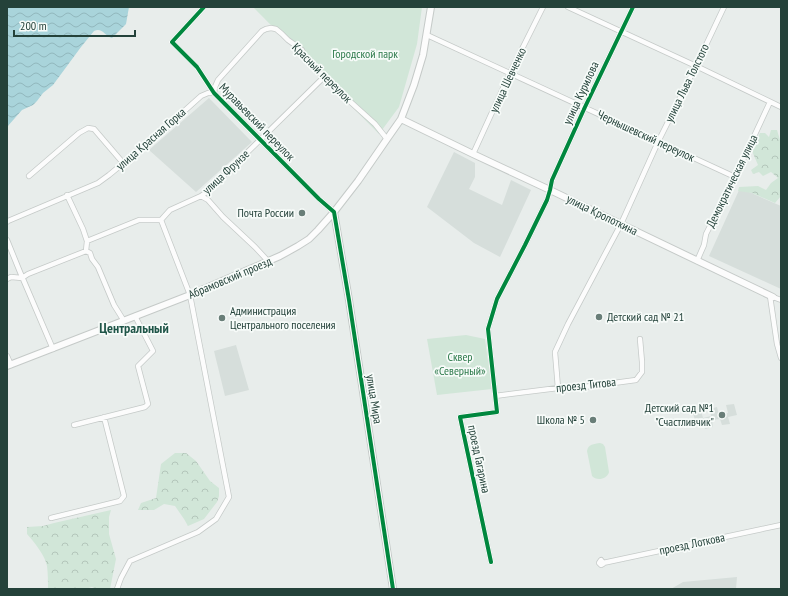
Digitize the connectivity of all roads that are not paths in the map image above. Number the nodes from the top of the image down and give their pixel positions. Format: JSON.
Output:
{"nodes":[{"id":1,"x":204,"y":7,"type":"edge"},
{"id":2,"x":431,"y":7,"type":"edge"},
{"id":3,"x":543,"y":7,"type":"edge"},
{"id":4,"x":568,"y":7,"type":"edge"},
{"id":5,"x":633,"y":7,"type":"edge"},
{"id":6,"x":724,"y":7,"type":"edge"},
{"id":7,"x":621,"y":32,"type":"junction"},
{"id":8,"x":427,"y":35,"type":"junction"},
{"id":9,"x":696,"y":66,"type":"junction"},
{"id":10,"x":510,"y":74,"type":"junction"},
{"id":11,"x":324,"y":77,"type":"junction"},
{"id":12,"x":214,"y":93,"type":"junction"},
{"id":13,"x":770,"y":102,"type":"junction"},
{"id":14,"x":585,"y":107,"type":"junction"},
{"id":15,"x":781,"y":107,"type":"edge"},
{"id":16,"x":401,"y":119,"type":"junction"},
{"id":17,"x":388,"y":139,"type":"junction"},
{"id":18,"x":260,"y":140,"type":"junction"},
{"id":19,"x":658,"y":142,"type":"junction"},
{"id":20,"x":473,"y":154,"type":"junction"},
{"id":21,"x":124,"y":164,"type":"junction"},
{"id":22,"x":29,"y":176,"type":"dead end"},
{"id":23,"x":735,"y":177,"type":"junction"},
{"id":24,"x":550,"y":190,"type":"junction"},
{"id":25,"x":67,"y":195,"type":"junction"},
{"id":26,"x":201,"y":196,"type":"junction"},
{"id":27,"x":334,"y":212,"type":"junction"},
{"id":28,"x":161,"y":220,"type":"junction"},
{"id":29,"x":7,"y":222,"type":"edge"},
{"id":30,"x":621,"y":224,"type":"junction"},
{"id":31,"x":8,"y":241,"type":"edge"},
{"id":32,"x":87,"y":242,"type":"junction"},
{"id":33,"x":86,"y":251,"type":"junction"},
{"id":34,"x":268,"y":261,"type":"junction"},
{"id":35,"x":697,"y":261,"type":"junction"},
{"id":36,"x":22,"y":278,"type":"junction"},
{"id":37,"x":7,"y":279,"type":"edge"},
{"id":38,"x":190,"y":295,"type":"junction"},
{"id":39,"x":772,"y":297,"type":"junction"},
{"id":40,"x":781,"y":300,"type":"edge"},
{"id":41,"x":135,"y":316,"type":"junction"},
{"id":42,"x":124,"y":321,"type":"junction"},
{"id":43,"x":640,"y":339,"type":"dead end"},
{"id":44,"x":53,"y":349,"type":"junction"},
{"id":45,"x":7,"y":356,"type":"edge"},
{"id":46,"x":781,"y":358,"type":"edge"},
{"id":47,"x":9,"y":366,"type":"edge"},
{"id":48,"x":558,"y":388,"type":"junction"},
{"id":49,"x":495,"y":396,"type":"junction"},
{"id":50,"x":104,"y":417,"type":"junction"},
{"id":51,"x":74,"y":425,"type":"dead end"},
{"id":52,"x":51,"y":518,"type":"dead end"},
{"id":53,"x":781,"y":525,"type":"edge"},
{"id":54,"x":491,"y":562,"type":"dead end"},
{"id":55,"x":603,"y":563,"type":"dead end"},
{"id":56,"x":117,"y":589,"type":"edge"},
{"id":57,"x":393,"y":589,"type":"edge"}],
"edges":[{"from":1,"to":12,"type":"street","name":"Муравьевский переулок"},
{"from":2,"to":8,"type":"street","name":"Абрамовский проезд"},
{"from":3,"to":10,"type":"street","name":"улица Шевченко"},
{"from":4,"to":7,"type":"street"},
{"from":5,"to":7,"type":"street","name":"улица Курилова"},
{"from":6,"to":9,"type":"street","name":"улица Льва Толстого"},
{"from":7,"to":9,"type":"street"},
{"from":7,"to":14,"type":"street","name":"улица Курилова"},
{"from":8,"to":10,"type":"street","name":"Чернышевский переулок"},
{"from":8,"to":16,"type":"street","name":"Абрамовский проезд"},
{"from":9,"to":13,"type":"street"},
{"from":9,"to":19,"type":"street","name":"улица Льва Толстого"},
{"from":10,"to":14,"type":"street","name":"Чернышевский переулок"},
{"from":10,"to":20,"type":"street","name":"улица Шевченко"},
{"from":11,"to":12,"type":"street","name":"Красный переулок"},
{"from":11,"to":17,"type":"street","name":"Красный переулок"},
{"from":11,"to":18,"type":"street","name":"улица Фрунзе"},
{"from":12,"to":18,"type":"street","name":"Муравьевский переулок"},
{"from":12,"to":21,"type":"street","name":"улица Красная Горка"},
{"from":13,"to":15,"type":"street"},
{"from":13,"to":23,"type":"street","name":"Демократическая улица"},
{"from":14,"to":19,"type":"street","name":"Чернышевский переулок"},
{"from":14,"to":24,"type":"street","name":"улица Курилова"},
{"from":16,"to":17,"type":"street","name":"Абрамовский проезд"},
{"from":16,"to":20,"type":"street","name":"улица Кропоткина"},
{"from":17,"to":27,"type":"street","name":"Абрамовский проезд"},
{"from":18,"to":26,"type":"street","name":"улица Фрунзе"},
{"from":18,"to":27,"type":"street","name":"Муравьевский переулок"},
{"from":19,"to":23,"type":"street","name":"Чернышевский переулок"},
{"from":19,"to":30,"type":"street","name":"улица Льва Толстого"},
{"from":20,"to":24,"type":"street","name":"улица Кропоткина"},
{"from":21,"to":22,"type":"street"},
{"from":21,"to":25,"type":"street","name":"улица Красная Горка"},
{"from":23,"to":35,"type":"street","name":"Демократическая улица"},
{"from":24,"to":30,"type":"street","name":"улица Кропоткина"},
{"from":24,"to":49,"type":"street","name":"проезд Гагарина"},
{"from":25,"to":29,"type":"street","name":"улица Красная Горка"},
{"from":25,"to":32,"type":"street"},
{"from":26,"to":28,"type":"street","name":"улица Фрунзе"},
{"from":26,"to":34,"type":"street"},
{"from":27,"to":34,"type":"street","name":"Абрамовский проезд"},
{"from":27,"to":57,"type":"street","name":"улица Мира"},
{"from":28,"to":32,"type":"street"},
{"from":28,"to":38,"type":"street"},
{"from":30,"to":35,"type":"street","name":"улица Кропоткина"},
{"from":30,"to":48,"type":"street","name":"улица Льва Толстого"},
{"from":31,"to":36,"type":"street"},
{"from":32,"to":33,"type":"street"},
{"from":33,"to":36,"type":"street"},
{"from":33,"to":42,"type":"street"},
{"from":34,"to":38,"type":"street","name":"Абрамовский проезд"},
{"from":35,"to":39,"type":"street","name":"улица Кропоткина"},
{"from":36,"to":37,"type":"street"},
{"from":36,"to":44,"type":"street"},
{"from":38,"to":41,"type":"street","name":"Абрамовский проезд"},
{"from":38,"to":56,"type":"street"},
{"from":39,"to":40,"type":"street","name":"улица Кропоткина"},
{"from":39,"to":46,"type":"street"},
{"from":41,"to":42,"type":"street","name":"Абрамовский проезд"},
{"from":41,"to":50,"type":"street"},
{"from":42,"to":44,"type":"street","name":"Абрамовский проезд"},
{"from":43,"to":48,"type":"street","name":"проезд Титова"},
{"from":44,"to":47,"type":"street","name":"Абрамовский проезд"},
{"from":45,"to":47,"type":"street"},
{"from":48,"to":49,"type":"street","name":"проезд Титова"},
{"from":49,"to":54,"type":"street","name":"проезд Гагарина"},
{"from":50,"to":51,"type":"street"},
{"from":50,"to":52,"type":"street"},
{"from":53,"to":55,"type":"street","name":"проезд Лоткова"}]}
